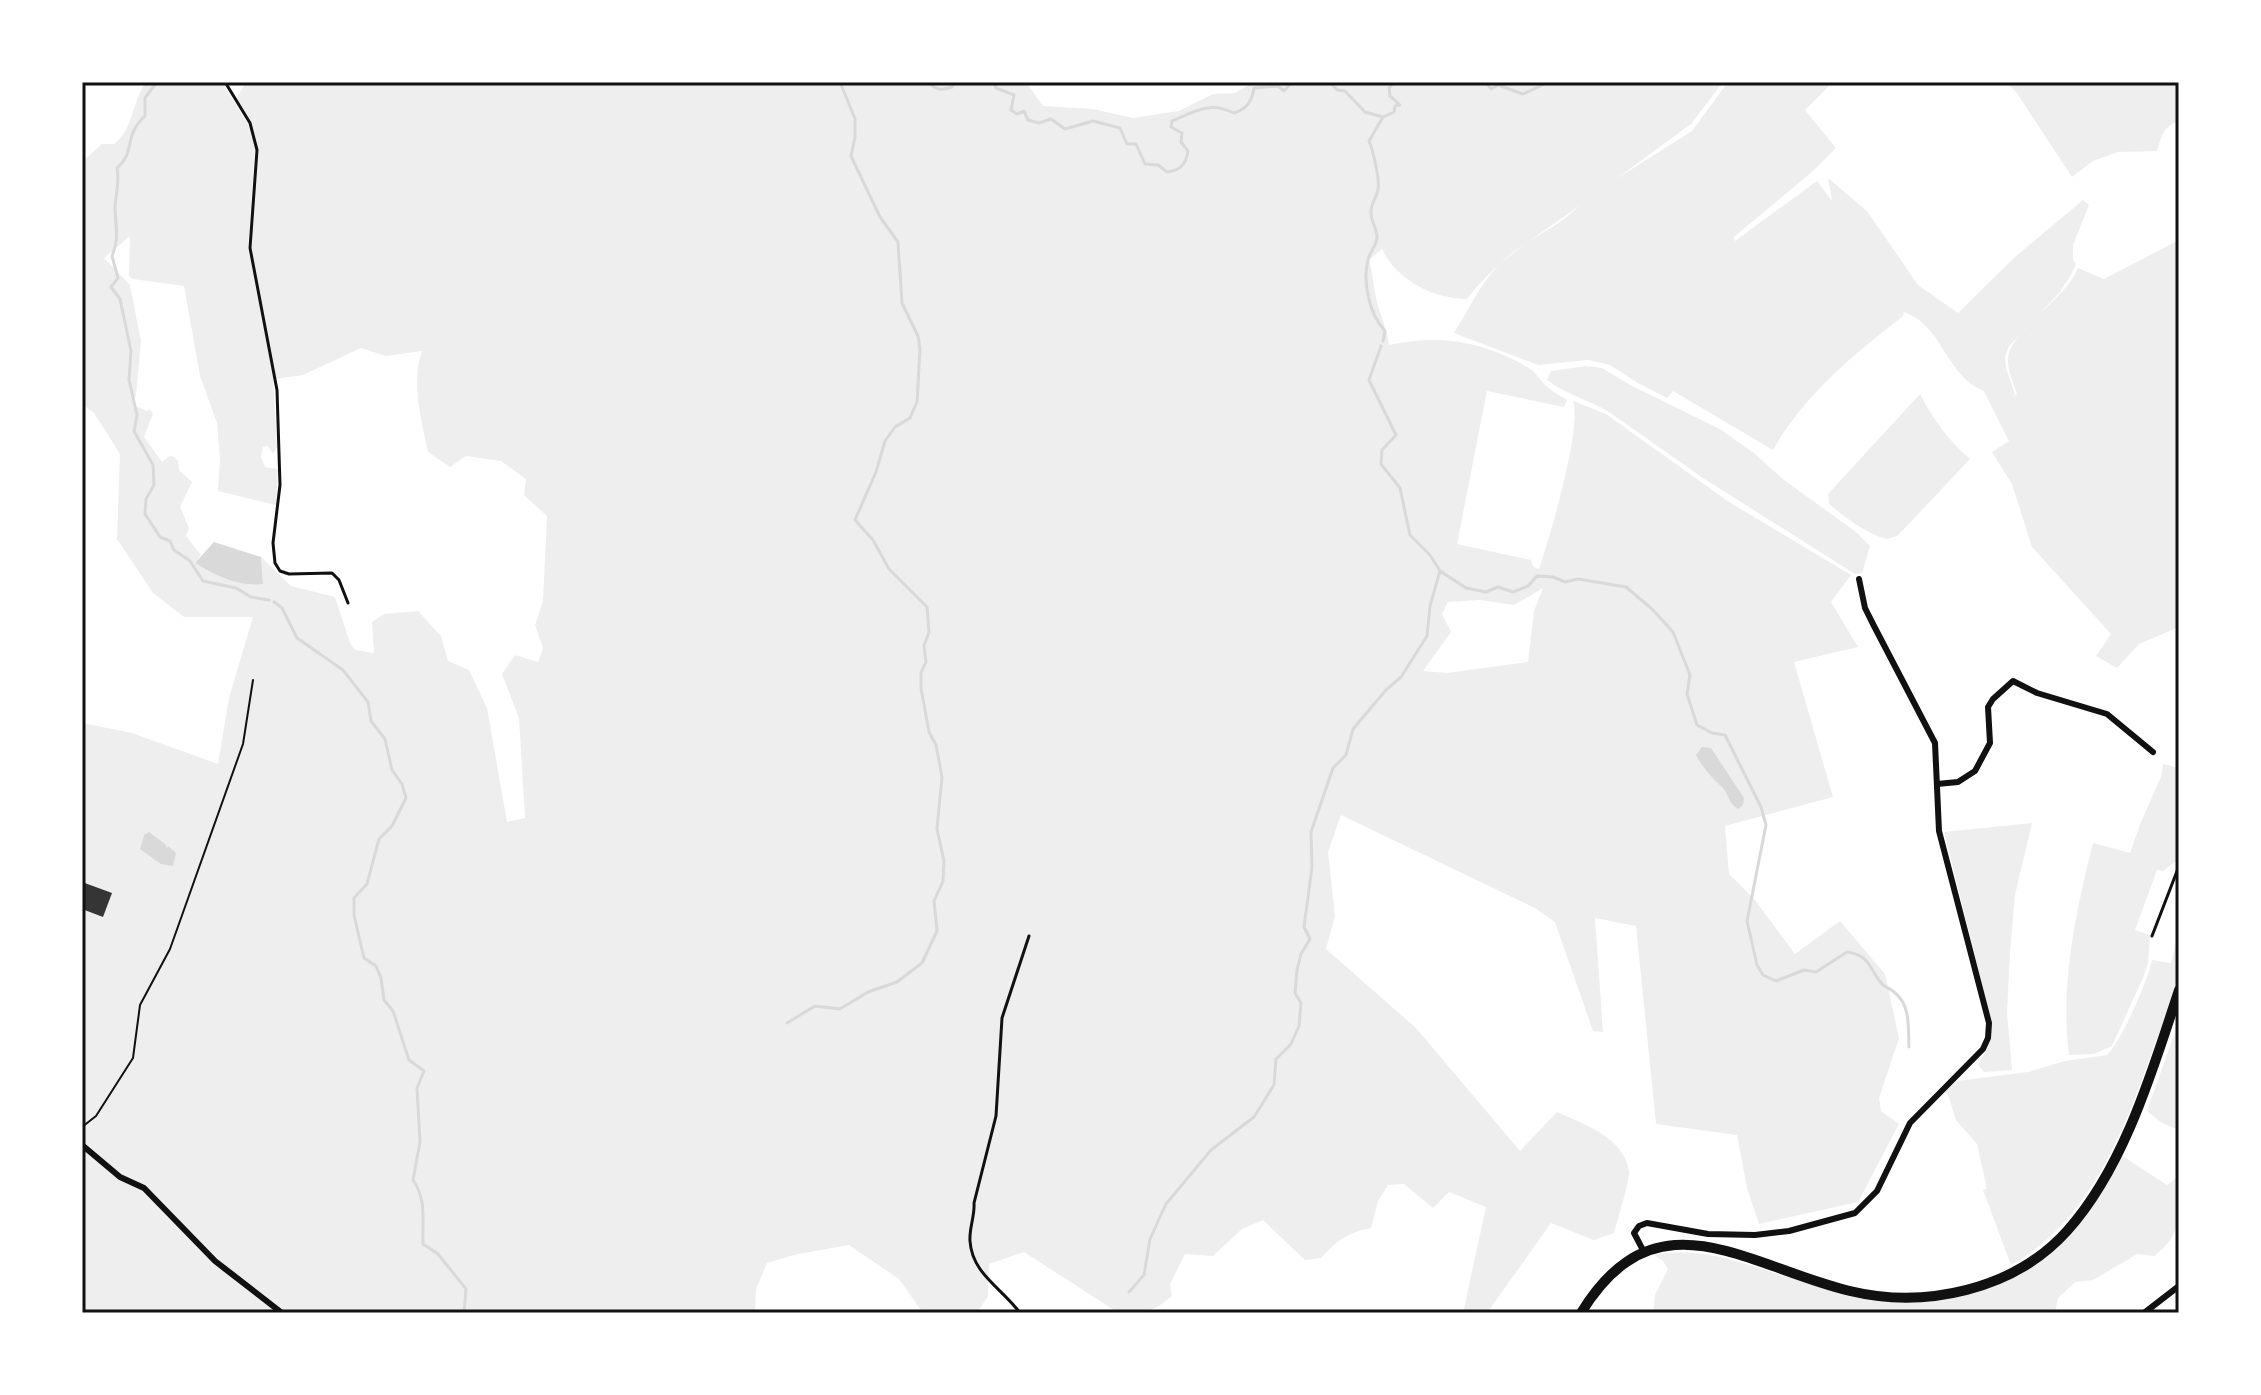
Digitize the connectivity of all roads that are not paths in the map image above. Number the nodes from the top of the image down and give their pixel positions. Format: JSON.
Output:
{"nodes":[{"id":1,"x":225,"y":82,"type":"edge"},
{"id":2,"x":1859,"y":579,"type":"dead end"},
{"id":3,"x":348,"y":603,"type":"dead end"},
{"id":4,"x":2153,"y":752,"type":"dead end"},
{"id":5,"x":1937,"y":784,"type":"junction"},
{"id":6,"x":2179,"y":866,"type":"edge"},
{"id":7,"x":1029,"y":936,"type":"dead end"},
{"id":8,"x":2152,"y":936,"type":"dead end"},
{"id":9,"x":2179,"y":990,"type":"edge"},
{"id":10,"x":82,"y":1145,"type":"edge"},
{"id":11,"x":1644,"y":1252,"type":"junction"},
{"id":12,"x":2179,"y":1286,"type":"edge"},
{"id":13,"x":282,"y":1313,"type":"edge"},
{"id":14,"x":1020,"y":1313,"type":"edge"},
{"id":15,"x":1581,"y":1313,"type":"edge"},
{"id":16,"x":2144,"y":1313,"type":"edge"}],
"edges":[{"from":1,"to":3,"type":"lane"},
{"from":2,"to":5,"type":"street"},
{"from":4,"to":5,"type":"street"},
{"from":5,"to":11,"type":"street"},
{"from":6,"to":8,"type":"lane"},
{"from":7,"to":14,"type":"lane"},
{"from":9,"to":11,"type":"main road"},
{"from":10,"to":13,"type":"street"},
{"from":11,"to":15,"type":"main road"},
{"from":12,"to":16,"type":"street"}]}
